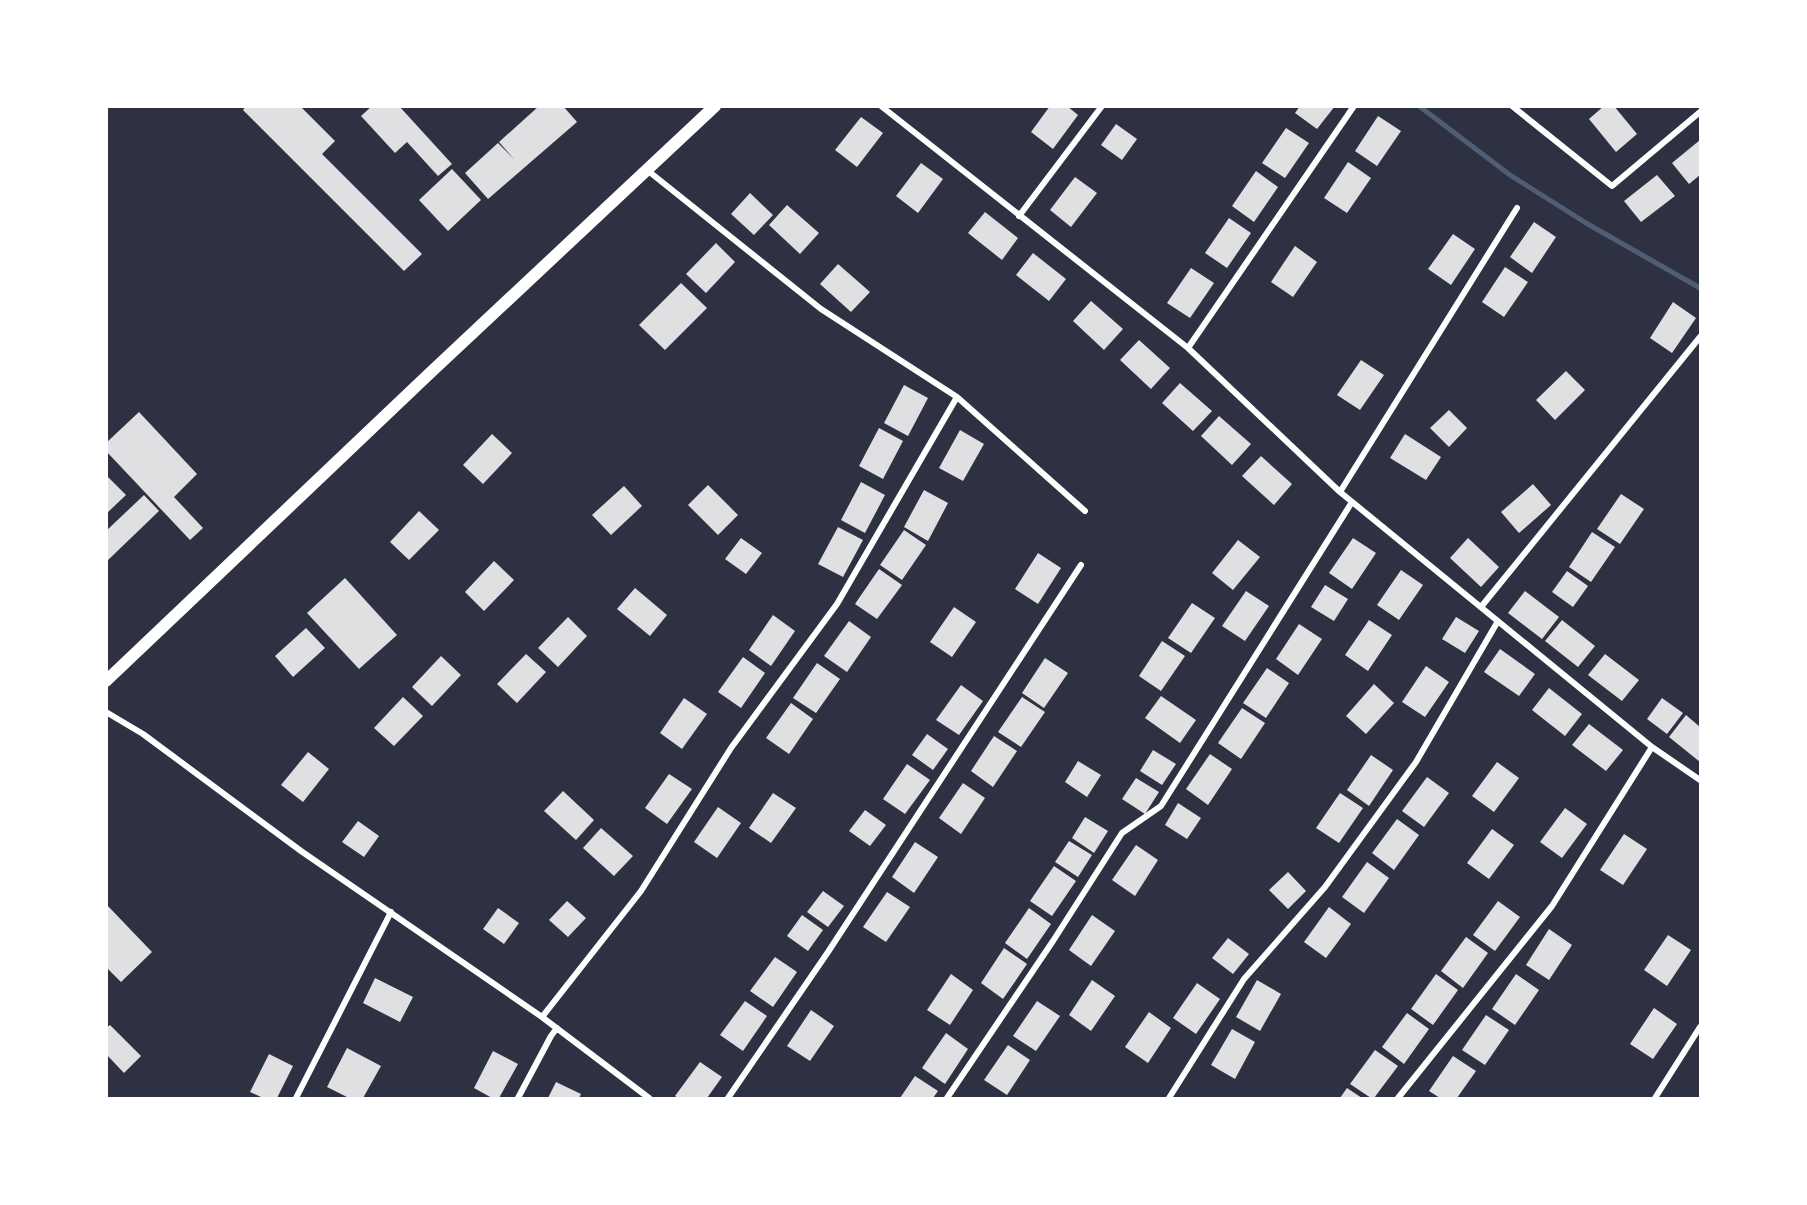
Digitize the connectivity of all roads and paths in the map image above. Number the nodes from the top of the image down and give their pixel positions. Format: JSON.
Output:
{"nodes":[{"id":1,"x":715,"y":106,"type":"edge"},
{"id":2,"x":881,"y":106,"type":"edge"},
{"id":3,"x":1102,"y":106,"type":"edge"},
{"id":4,"x":1354,"y":106,"type":"edge"},
{"id":5,"x":1512,"y":106,"type":"edge"},
{"id":6,"x":1701,"y":112,"type":"edge"},
{"id":7,"x":647,"y":170,"type":"junction"},
{"id":8,"x":1518,"y":208,"type":"dead end"},
{"id":9,"x":1019,"y":216,"type":"junction"},
{"id":10,"x":1701,"y":337,"type":"edge"},
{"id":11,"x":1188,"y":348,"type":"junction"},
{"id":12,"x":957,"y":397,"type":"junction"},
{"id":13,"x":1340,"y":492,"type":"junction"},
{"id":14,"x":1352,"y":502,"type":"junction"},
{"id":15,"x":1085,"y":511,"type":"dead end"},
{"id":16,"x":1081,"y":565,"type":"dead end"},
{"id":17,"x":1481,"y":608,"type":"junction"},
{"id":18,"x":1498,"y":621,"type":"junction"},
{"id":19,"x":106,"y":681,"type":"edge"},
{"id":20,"x":106,"y":712,"type":"edge"},
{"id":21,"x":1652,"y":747,"type":"junction"},
{"id":22,"x":1701,"y":780,"type":"edge"},
{"id":23,"x":391,"y":912,"type":"junction"},
{"id":24,"x":542,"y":1017,"type":"junction"},
{"id":25,"x":1701,"y":1027,"type":"edge"},
{"id":26,"x":557,"y":1028,"type":"junction"},
{"id":27,"x":296,"y":1098,"type":"edge"},
{"id":28,"x":518,"y":1098,"type":"edge"},
{"id":29,"x":649,"y":1098,"type":"edge"},
{"id":30,"x":728,"y":1098,"type":"edge"},
{"id":31,"x":947,"y":1098,"type":"edge"},
{"id":32,"x":1169,"y":1098,"type":"edge"},
{"id":33,"x":1398,"y":1098,"type":"edge"},
{"id":34,"x":1655,"y":1098,"type":"edge"}],
"edges":[{"from":1,"to":7,"type":"main road"},
{"from":2,"to":9,"type":"street"},
{"from":3,"to":9,"type":"street"},
{"from":4,"to":11,"type":"street"},
{"from":5,"to":6,"type":"street"},
{"from":7,"to":12,"type":"street"},
{"from":7,"to":19,"type":"main road"},
{"from":8,"to":13,"type":"street"},
{"from":9,"to":11,"type":"street"},
{"from":10,"to":17,"type":"street"},
{"from":11,"to":13,"type":"street"},
{"from":12,"to":15,"type":"street"},
{"from":12,"to":24,"type":"street"},
{"from":13,"to":14,"type":"street"},
{"from":14,"to":17,"type":"street"},
{"from":14,"to":31,"type":"street"},
{"from":16,"to":30,"type":"street"},
{"from":17,"to":18,"type":"street"},
{"from":18,"to":21,"type":"street"},
{"from":18,"to":32,"type":"street"},
{"from":20,"to":23,"type":"street"},
{"from":21,"to":22,"type":"street"},
{"from":21,"to":33,"type":"street"},
{"from":23,"to":24,"type":"street"},
{"from":23,"to":27,"type":"street"},
{"from":24,"to":26,"type":"street"},
{"from":25,"to":34,"type":"street"},
{"from":26,"to":28,"type":"street"},
{"from":26,"to":29,"type":"street"}]}
